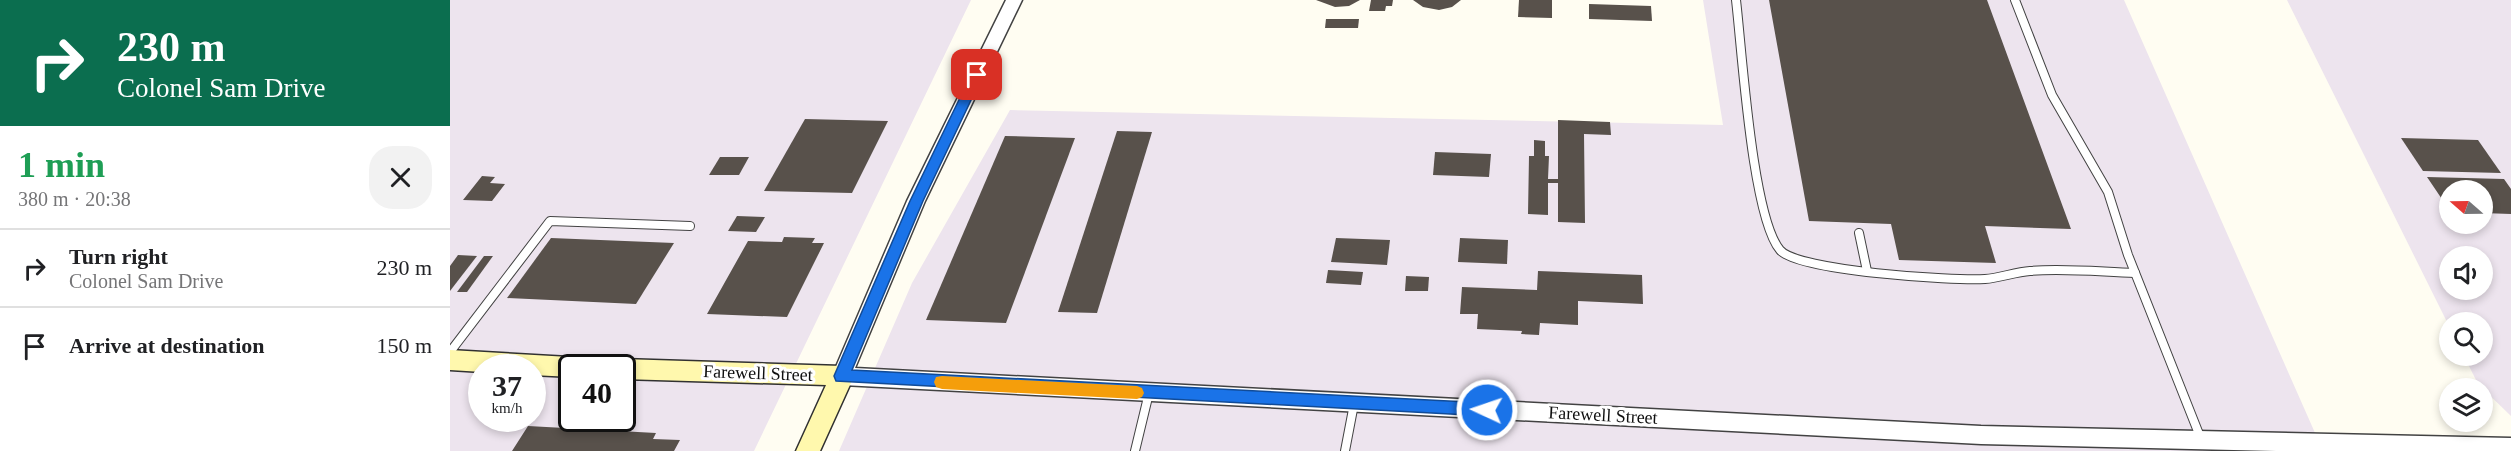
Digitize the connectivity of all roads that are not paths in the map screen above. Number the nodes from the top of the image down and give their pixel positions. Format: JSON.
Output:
{"nodes":[{"id":1,"x":1014,"y":0,"type":"edge"},
{"id":2,"x":1736,"y":0,"type":"edge"},
{"id":3,"x":2015,"y":0,"type":"edge"},
{"id":4,"x":690,"y":226,"type":"dead end"},
{"id":5,"x":1859,"y":233,"type":"dead end"},
{"id":6,"x":1867,"y":271,"type":"junction"},
{"id":7,"x":2135,"y":273,"type":"junction"},
{"id":8,"x":450,"y":352,"type":"edge"},
{"id":9,"x":450,"y":360,"type":"edge"},
{"id":10,"x":558,"y":366,"type":"edge"},
{"id":11,"x":636,"y":369,"type":"edge"},
{"id":12,"x":842,"y":376,"type":"junction"},
{"id":13,"x":1149,"y":393,"type":"junction"},
{"id":14,"x":1354,"y":404,"type":"junction"},
{"id":15,"x":2201,"y":440,"type":"junction"},
{"id":16,"x":1983,"y":443,"type":"edge"},
{"id":17,"x":2511,"y":447,"type":"edge"},
{"id":18,"x":2397,"y":448,"type":"edge"},
{"id":19,"x":808,"y":451,"type":"edge"},
{"id":20,"x":1135,"y":451,"type":"edge"},
{"id":21,"x":1345,"y":451,"type":"edge"}],
"edges":[{"from":1,"to":12,"type":"street"},
{"from":2,"to":6,"type":"lane"},
{"from":3,"to":7,"type":"lane"},
{"from":4,"to":8,"type":"lane"},
{"from":5,"to":6,"type":"lane"},
{"from":6,"to":7,"type":"lane"},
{"from":7,"to":15,"type":"lane"},
{"from":9,"to":10,"type":"main road"},
{"from":11,"to":12,"type":"main road","name":"Farewell Street"},
{"from":12,"to":13,"type":"street","name":"Farewell Street"},
{"from":12,"to":19,"type":"main road"},
{"from":13,"to":14,"type":"street","name":"Farewell Street"},
{"from":13,"to":20,"type":"lane"},
{"from":14,"to":16,"type":"street","name":"Farewell Street"},
{"from":14,"to":21,"type":"lane"},
{"from":15,"to":16,"type":"street","name":"Farewell Street"},
{"from":15,"to":18,"type":"street","name":"Farewell Street"},
{"from":17,"to":18,"type":"street","name":"Farewell Street"}]}
